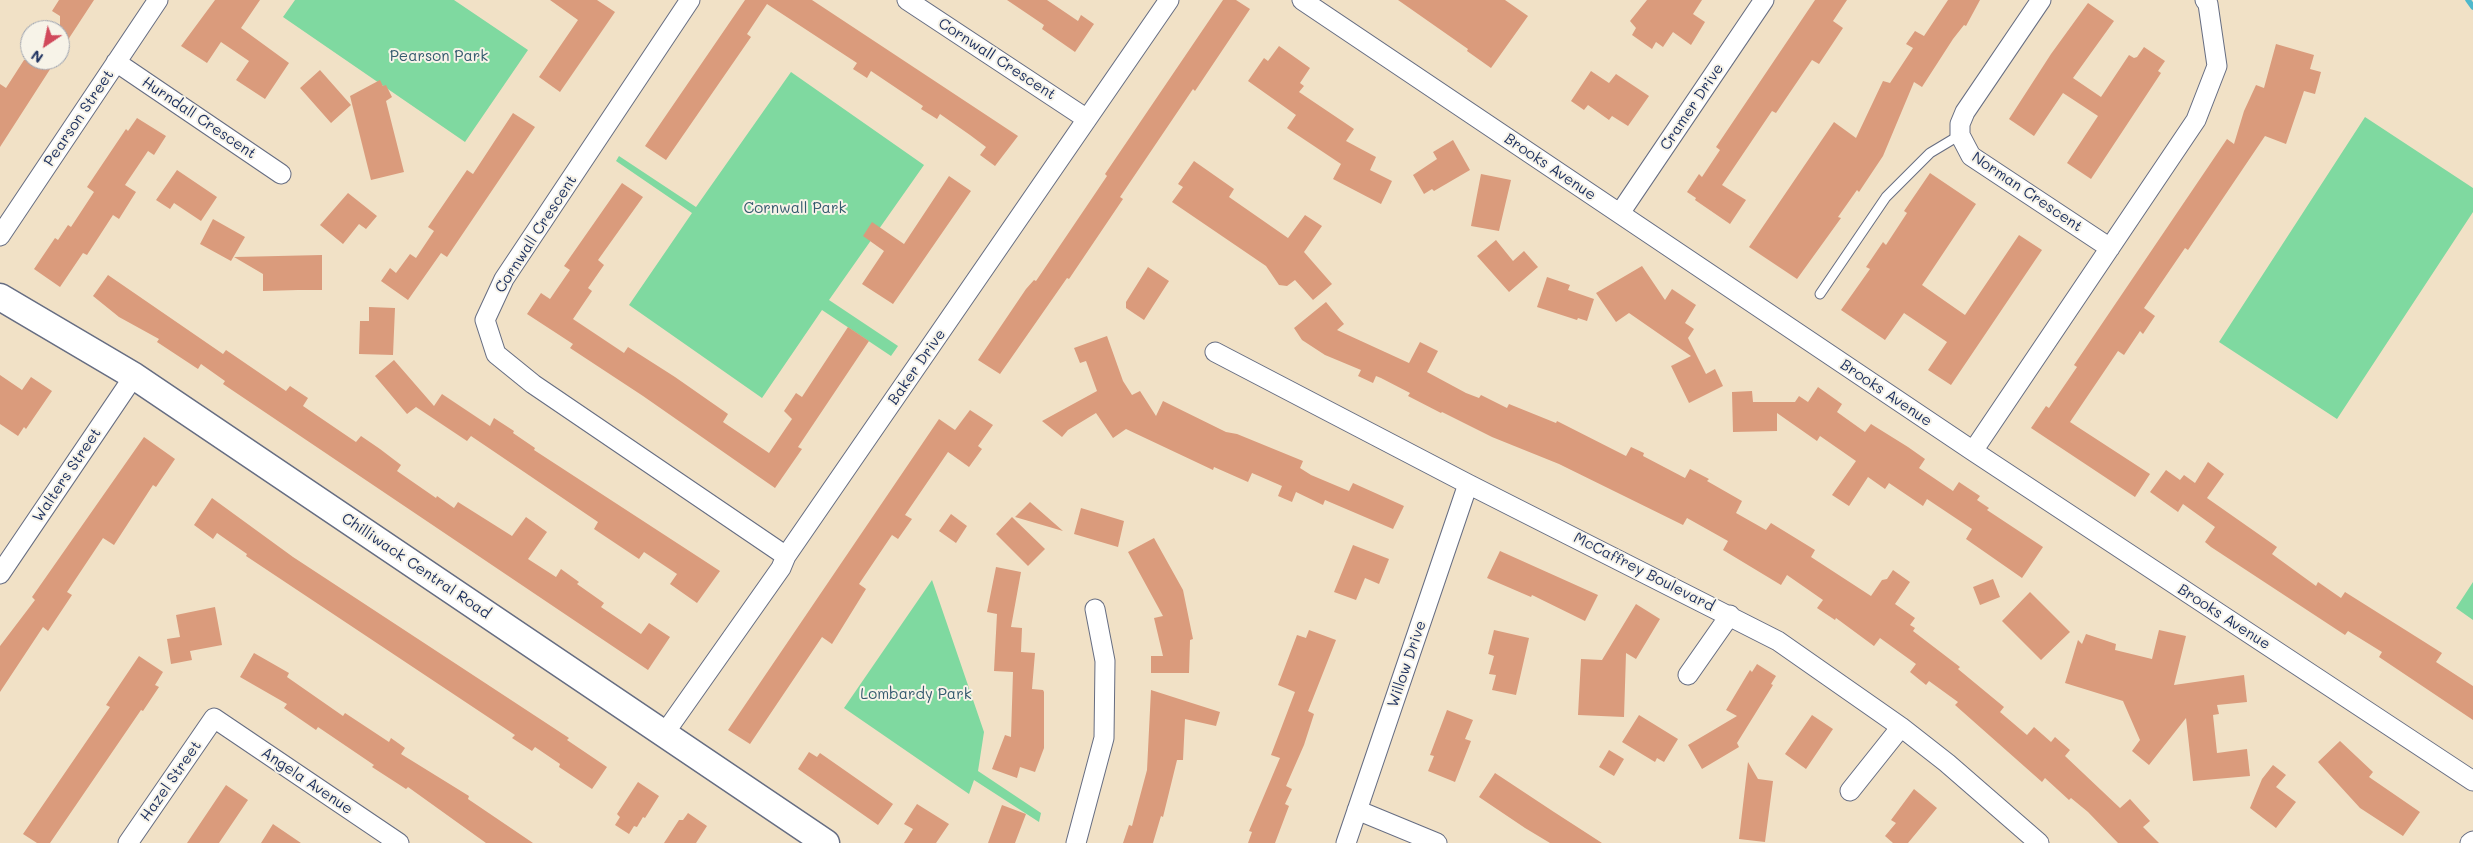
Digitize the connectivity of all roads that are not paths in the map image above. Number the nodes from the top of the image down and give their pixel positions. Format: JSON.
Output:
{"nodes":[{"id":1,"x":158,"y":0,"type":"edge"},
{"id":2,"x":907,"y":0,"type":"edge"},
{"id":3,"x":1169,"y":0,"type":"edge"},
{"id":4,"x":1302,"y":0,"type":"edge"},
{"id":5,"x":1764,"y":0,"type":"edge"},
{"id":6,"x":2042,"y":0,"type":"edge"},
{"id":7,"x":2205,"y":0,"type":"edge"},
{"id":8,"x":685,"y":2,"type":"edge"},
{"id":9,"x":116,"y":62,"type":"junction"},
{"id":10,"x":1087,"y":119,"type":"junction"},
{"id":11,"x":1960,"y":135,"type":"junction"},
{"id":12,"x":281,"y":174,"type":"dead end"},
{"id":13,"x":1620,"y":213,"type":"junction"},
{"id":14,"x":0,"y":236,"type":"edge"},
{"id":15,"x":2110,"y":248,"type":"junction"},
{"id":16,"x":1820,"y":294,"type":"dead end"},
{"id":17,"x":0,"y":297,"type":"edge"},
{"id":18,"x":1215,"y":352,"type":"dead end"},
{"id":19,"x":134,"y":376,"type":"junction"},
{"id":20,"x":1973,"y":451,"type":"junction"},
{"id":21,"x":1468,"y":484,"type":"junction"},
{"id":22,"x":786,"y":556,"type":"junction"},
{"id":23,"x":0,"y":574,"type":"edge"},
{"id":24,"x":1095,"y":609,"type":"dead end"},
{"id":25,"x":1730,"y":615,"type":"junction"},
{"id":26,"x":1688,"y":675,"type":"dead end"},
{"id":27,"x":214,"y":718,"type":"joint"},
{"id":28,"x":1901,"y":727,"type":"junction"},
{"id":29,"x":664,"y":734,"type":"junction"},
{"id":30,"x":2473,"y":782,"type":"edge"},
{"id":31,"x":1850,"y":792,"type":"dead end"},
{"id":32,"x":1358,"y":810,"type":"junction"},
{"id":33,"x":128,"y":843,"type":"edge"},
{"id":34,"x":399,"y":843,"type":"edge"},
{"id":35,"x":826,"y":843,"type":"edge"},
{"id":36,"x":1076,"y":843,"type":"edge"},
{"id":37,"x":1346,"y":843,"type":"edge"},
{"id":38,"x":1436,"y":843,"type":"edge"},
{"id":39,"x":2039,"y":843,"type":"edge"}],
"edges":[{"from":1,"to":9,"type":"street","name":"Pearson Street"},
{"from":2,"to":10,"type":"street","name":"Cornwall Crescent"},
{"from":3,"to":10,"type":"street","name":"Baker Drive"},
{"from":4,"to":13,"type":"street","name":"Brooks Avenue"},
{"from":5,"to":13,"type":"street","name":"Cramer Drive"},
{"from":6,"to":11,"type":"street","name":"Norman Crescent"},
{"from":7,"to":15,"type":"street"},
{"from":8,"to":22,"type":"street","name":"Cornwall Crescent"},
{"from":9,"to":12,"type":"street","name":"Hurndall Crescent"},
{"from":9,"to":14,"type":"street","name":"Pearson Street"},
{"from":10,"to":22,"type":"street","name":"Baker Drive"},
{"from":11,"to":15,"type":"street","name":"Norman Crescent"},
{"from":11,"to":16,"type":"lane"},
{"from":13,"to":20,"type":"street","name":"Brooks Avenue"},
{"from":15,"to":20,"type":"street"},
{"from":17,"to":19,"type":"street","name":"Chilliwack Central Road"},
{"from":18,"to":21,"type":"street","name":"McCaffrey Boulevard"},
{"from":19,"to":23,"type":"street","name":"Walters Street"},
{"from":19,"to":29,"type":"street","name":"Chilliwack Central Road"},
{"from":20,"to":30,"type":"street","name":"Brooks Avenue"},
{"from":21,"to":25,"type":"street","name":"McCaffrey Boulevard"},
{"from":21,"to":32,"type":"street","name":"Willow Drive"},
{"from":22,"to":29,"type":"street","name":"Baker Drive"},
{"from":24,"to":36,"type":"street"},
{"from":25,"to":26,"type":"street"},
{"from":25,"to":28,"type":"street","name":"McCaffrey Boulevard"},
{"from":27,"to":33,"type":"street","name":"Hazel Street"},
{"from":27,"to":34,"type":"street","name":"Angela Avenue"},
{"from":28,"to":31,"type":"street"},
{"from":28,"to":39,"type":"street","name":"McCaffrey Boulevard"},
{"from":29,"to":35,"type":"street","name":"Chilliwack Central Road"},
{"from":32,"to":37,"type":"street","name":"Willow Drive"},
{"from":32,"to":38,"type":"street"}]}
